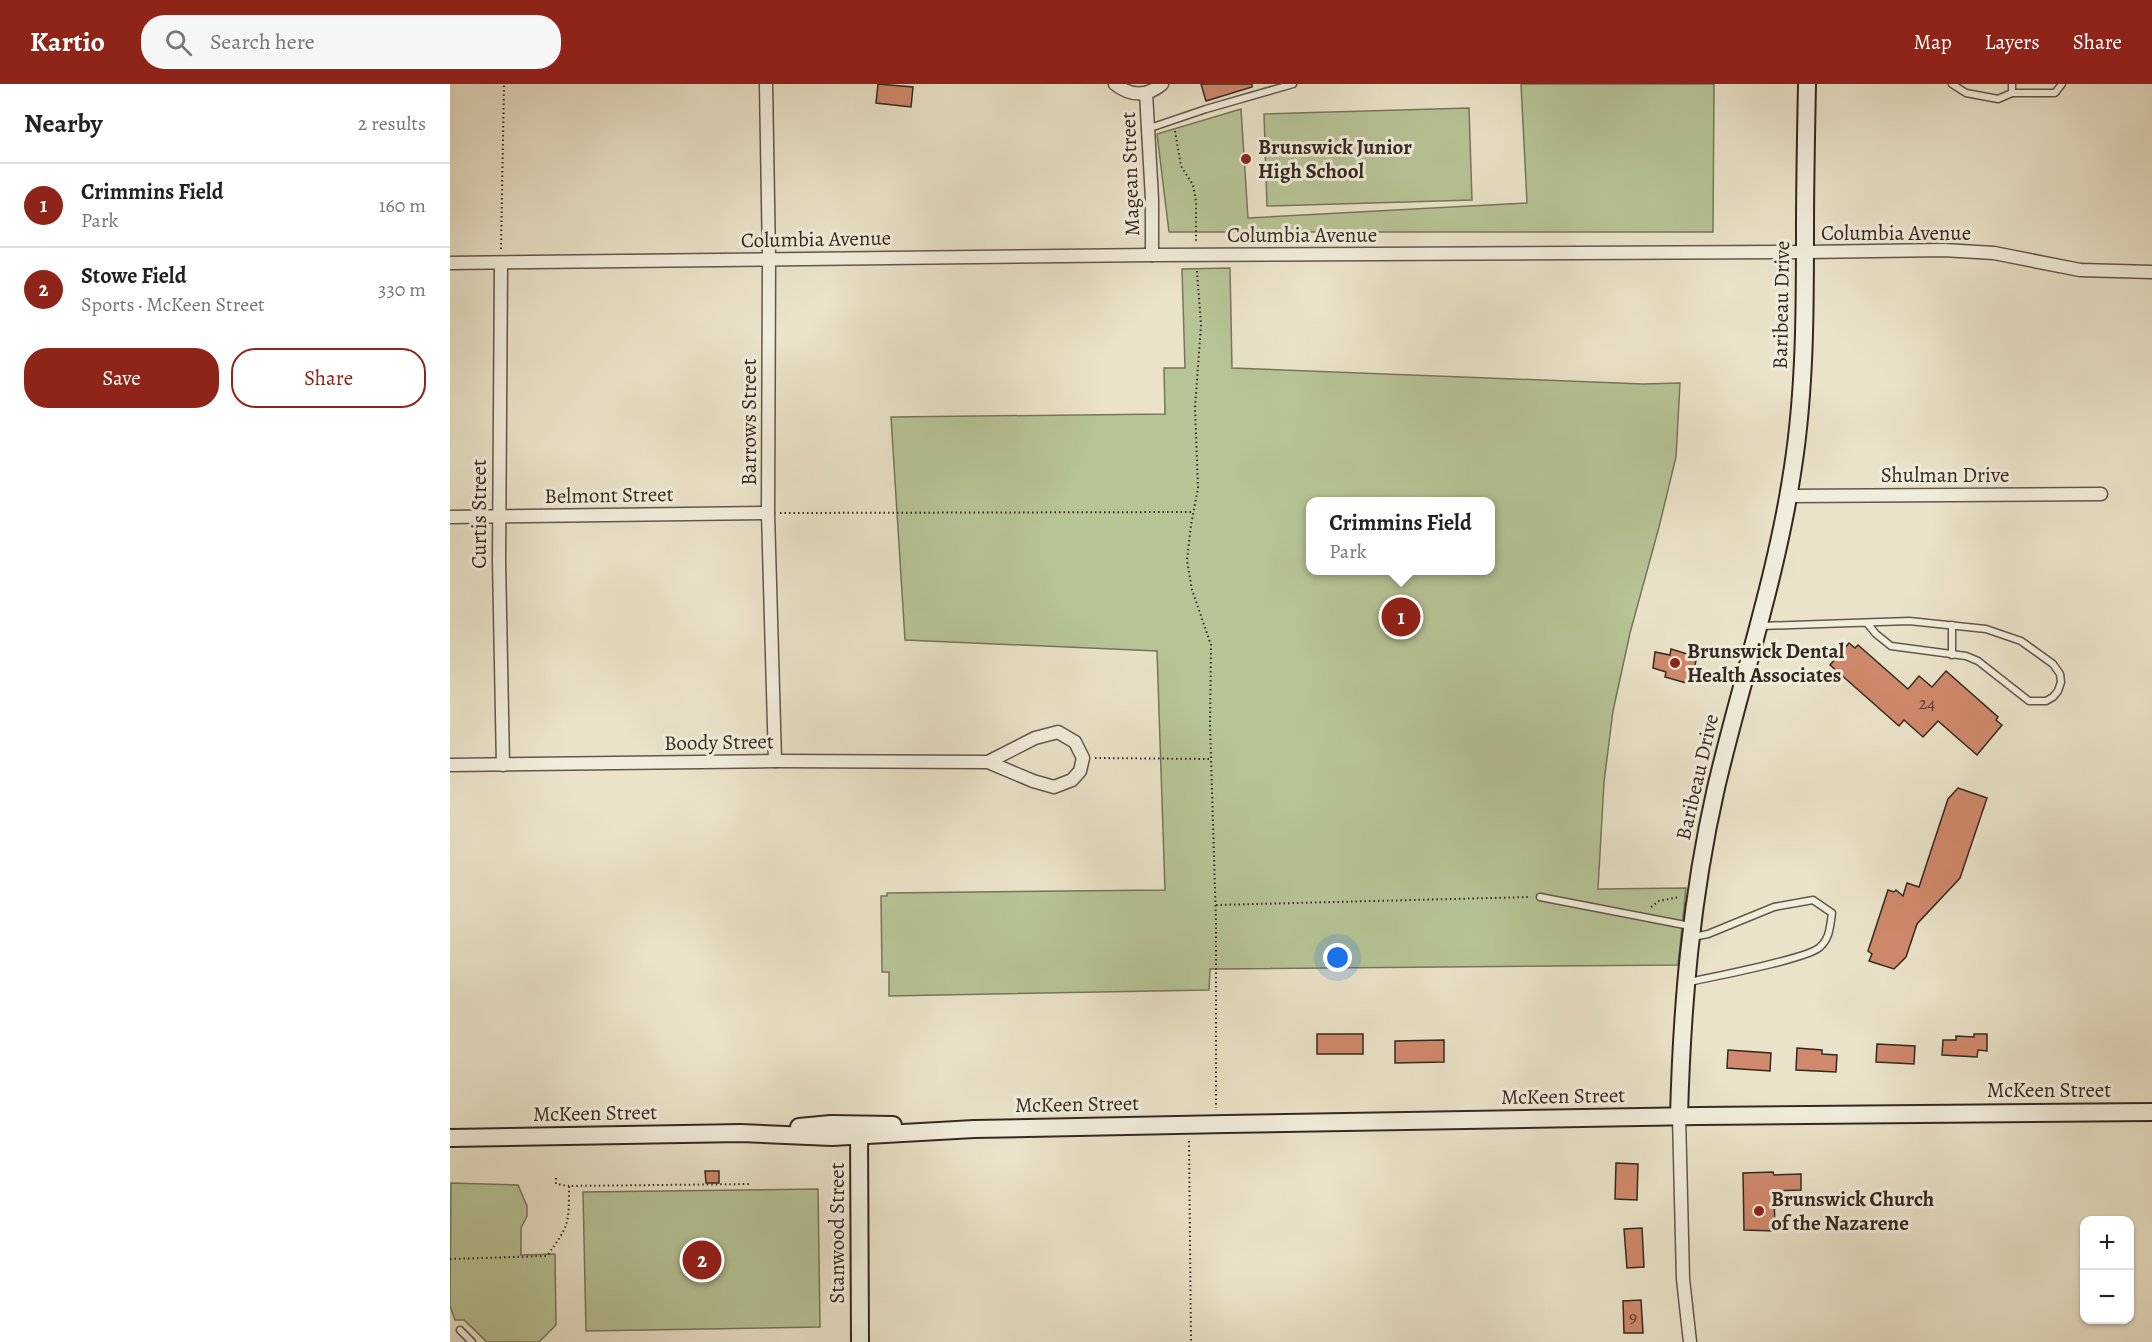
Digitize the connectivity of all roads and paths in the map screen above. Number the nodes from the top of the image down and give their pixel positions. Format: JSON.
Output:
{"nodes":[{"id":1,"x":504,"y":84,"type":"edge"},
{"id":2,"x":766,"y":84,"type":"edge"},
{"id":3,"x":1115,"y":84,"type":"edge"},
{"id":4,"x":1162,"y":84,"type":"edge"},
{"id":5,"x":1293,"y":84,"type":"edge"},
{"id":6,"x":1807,"y":84,"type":"edge"},
{"id":7,"x":1952,"y":84,"type":"edge"},
{"id":8,"x":2012,"y":84,"type":"edge"},
{"id":9,"x":2062,"y":84,"type":"edge"},
{"id":10,"x":1146,"y":93,"type":"junction"},
{"id":11,"x":2012,"y":93,"type":"junction"},
{"id":12,"x":1173,"y":122,"type":"junction"},
{"id":13,"x":1150,"y":128,"type":"junction"},
{"id":14,"x":1196,"y":241,"type":"dead end"},
{"id":15,"x":1806,"y":252,"type":"junction"},
{"id":16,"x":1152,"y":255,"type":"junction"},
{"id":17,"x":769,"y":259,"type":"junction"},
{"id":18,"x":501,"y":263,"type":"junction"},
{"id":19,"x":450,"y":264,"type":"edge"},
{"id":20,"x":1197,"y":271,"type":"dead end"},
{"id":21,"x":2152,"y":272,"type":"edge"},
{"id":22,"x":2101,"y":494,"type":"dead end"},
{"id":23,"x":1788,"y":496,"type":"junction"},
{"id":24,"x":1194,"y":512,"type":"junction"},
{"id":25,"x":768,"y":513,"type":"junction"},
{"id":26,"x":499,"y":516,"type":"junction"},
{"id":27,"x":450,"y":517,"type":"edge"},
{"id":28,"x":1867,"y":623,"type":"junction"},
{"id":29,"x":1952,"y":625,"type":"junction"},
{"id":30,"x":1758,"y":626,"type":"junction"},
{"id":31,"x":1952,"y":655,"type":"junction"},
{"id":32,"x":1083,"y":758,"type":"junction"},
{"id":33,"x":1211,"y":759,"type":"junction"},
{"id":34,"x":775,"y":761,"type":"junction"},
{"id":35,"x":988,"y":762,"type":"junction"},
{"id":36,"x":450,"y":765,"type":"edge"},
{"id":37,"x":503,"y":765,"type":"junction"},
{"id":38,"x":1682,"y":896,"type":"dead end"},
{"id":39,"x":1540,"y":897,"type":"joint"},
{"id":40,"x":1215,"y":905,"type":"junction"},
{"id":41,"x":1639,"y":916,"type":"junction"},
{"id":42,"x":1690,"y":932,"type":"junction"},
{"id":43,"x":1685,"y":982,"type":"junction"},
{"id":44,"x":1216,"y":1111,"type":"dead end"},
{"id":45,"x":2152,"y":1112,"type":"edge"},
{"id":46,"x":1679,"y":1116,"type":"junction"},
{"id":47,"x":860,"y":1130,"type":"junction"},
{"id":48,"x":1195,"y":1135,"type":"dead end"},
{"id":49,"x":450,"y":1138,"type":"edge"},
{"id":50,"x":556,"y":1178,"type":"dead end"},
{"id":51,"x":751,"y":1184,"type":"dead end"},
{"id":52,"x":569,"y":1186,"type":"junction"},
{"id":53,"x":450,"y":1259,"type":"edge"},
{"id":54,"x":460,"y":1330,"type":"dead end"},
{"id":55,"x":472,"y":1342,"type":"edge"},
{"id":56,"x":860,"y":1342,"type":"edge"},
{"id":57,"x":1191,"y":1342,"type":"edge"},
{"id":58,"x":1690,"y":1342,"type":"edge"}],
"edges":[{"from":1,"to":18,"type":"path"},
{"from":2,"to":17,"type":"street","name":"Barrows Street"},
{"from":3,"to":10,"type":"street","name":"Magean Street"},
{"from":4,"to":10,"type":"street","name":"Magean Street"},
{"from":5,"to":12,"type":"lane"},
{"from":6,"to":15,"type":"street","name":"Baribeau Drive"},
{"from":7,"to":11,"type":"lane"},
{"from":8,"to":11,"type":"lane"},
{"from":9,"to":11,"type":"lane"},
{"from":10,"to":13,"type":"street","name":"Magean Street"},
{"from":12,"to":13,"type":"lane"},
{"from":12,"to":14,"type":"path"},
{"from":13,"to":16,"type":"street","name":"Magean Street"},
{"from":15,"to":16,"type":"street","name":"Columbia Avenue"},
{"from":15,"to":21,"type":"street","name":"Columbia Avenue"},
{"from":15,"to":23,"type":"street","name":"Baribeau Drive"},
{"from":16,"to":17,"type":"street","name":"Columbia Avenue"},
{"from":17,"to":18,"type":"street","name":"Columbia Avenue"},
{"from":17,"to":25,"type":"street","name":"Barrows Street"},
{"from":18,"to":19,"type":"street","name":"Columbia Avenue"},
{"from":18,"to":26,"type":"street","name":"Curtis Street"},
{"from":20,"to":24,"type":"path"},
{"from":22,"to":23,"type":"street","name":"Shulman Drive"},
{"from":23,"to":30,"type":"street","name":"Baribeau Drive"},
{"from":24,"to":25,"type":"path"},
{"from":24,"to":33,"type":"path"},
{"from":25,"to":26,"type":"street","name":"Belmont Street"},
{"from":25,"to":34,"type":"street","name":"Barrows Street"},
{"from":26,"to":27,"type":"street","name":"Belmont Street"},
{"from":26,"to":37,"type":"street","name":"Curtis Street"},
{"from":28,"to":29,"type":"lane"},
{"from":28,"to":30,"type":"lane"},
{"from":28,"to":31,"type":"lane"},
{"from":29,"to":31,"type":"lane"},
{"from":29,"to":31,"type":"lane"},
{"from":30,"to":42,"type":"street","name":"Baribeau Drive"},
{"from":32,"to":33,"type":"path"},
{"from":32,"to":35,"type":"street","name":"Boody Street"},
{"from":32,"to":35,"type":"street","name":"Boody Street"},
{"from":33,"to":40,"type":"path"},
{"from":34,"to":35,"type":"street","name":"Boody Street"},
{"from":34,"to":37,"type":"street","name":"Boody Street"},
{"from":36,"to":37,"type":"street","name":"Boody Street"},
{"from":38,"to":41,"type":"path"},
{"from":39,"to":40,"type":"path"},
{"from":39,"to":41,"type":"lane"},
{"from":40,"to":44,"type":"path"},
{"from":41,"to":42,"type":"lane"},
{"from":42,"to":43,"type":"street","name":"Baribeau Drive"},
{"from":42,"to":43,"type":"lane"},
{"from":43,"to":46,"type":"street","name":"Baribeau Drive"},
{"from":45,"to":46,"type":"street","name":"McKeen Street"},
{"from":46,"to":47,"type":"street","name":"McKeen Street"},
{"from":46,"to":58,"type":"street","name":"Baribeau Drive"},
{"from":47,"to":49,"type":"street","name":"McKeen Street"},
{"from":47,"to":56,"type":"street","name":"Stanwood Street"},
{"from":48,"to":57,"type":"path"},
{"from":50,"to":52,"type":"path"},
{"from":51,"to":52,"type":"path"},
{"from":52,"to":53,"type":"path"},
{"from":54,"to":55,"type":"lane"}]}
